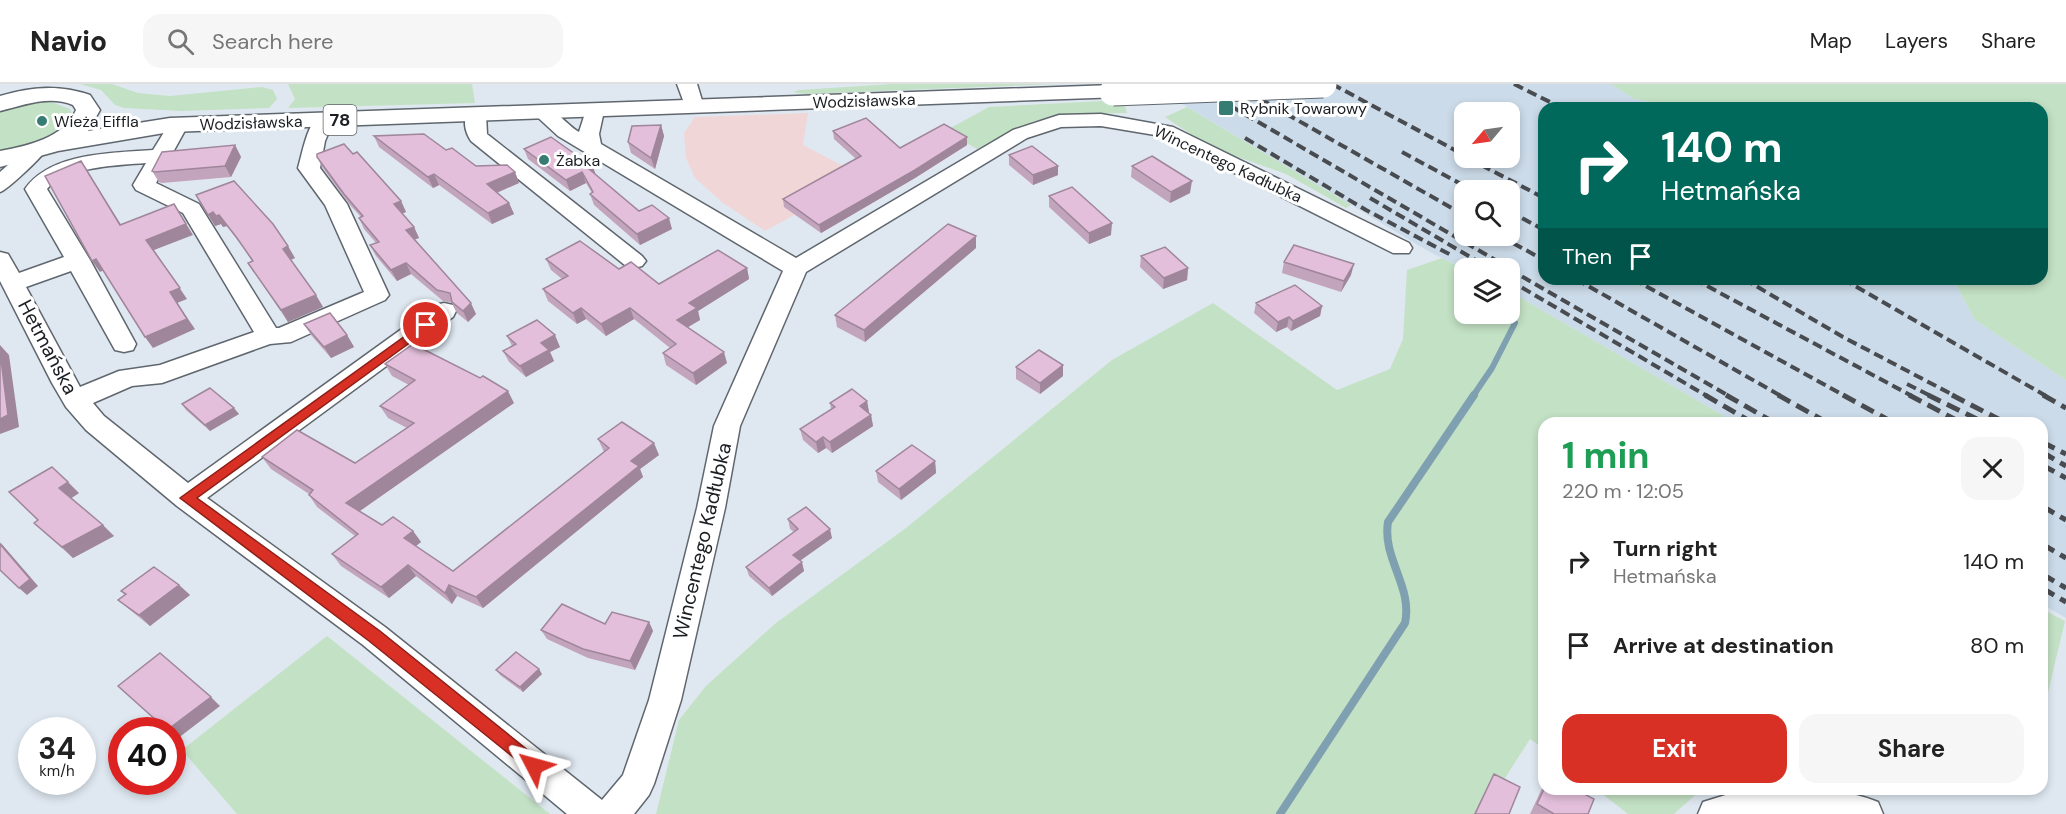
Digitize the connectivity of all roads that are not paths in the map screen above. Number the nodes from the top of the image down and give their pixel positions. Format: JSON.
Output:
{"nodes":[{"id":1,"x":19,"y":84,"type":"edge"},
{"id":2,"x":687,"y":84,"type":"edge"},
{"id":3,"x":1323,"y":84,"type":"edge"},
{"id":4,"x":56,"y":89,"type":"edge"},
{"id":5,"x":0,"y":103,"type":"edge"},
{"id":6,"x":694,"y":107,"type":"junction"},
{"id":7,"x":594,"y":111,"type":"junction"},
{"id":8,"x":543,"y":113,"type":"junction"},
{"id":9,"x":87,"y":114,"type":"junction"},
{"id":10,"x":476,"y":115,"type":"junction"},
{"id":11,"x":324,"y":120,"type":"junction"},
{"id":12,"x":174,"y":125,"type":"junction"},
{"id":13,"x":43,"y":147,"type":"junction"},
{"id":14,"x":591,"y":147,"type":"junction"},
{"id":15,"x":159,"y":156,"type":"junction"},
{"id":16,"x":0,"y":159,"type":"edge"},
{"id":17,"x":0,"y":186,"type":"edge"},
{"id":18,"x":1401,"y":248,"type":"dead end"},
{"id":19,"x":79,"y":260,"type":"junction"},
{"id":20,"x":634,"y":261,"type":"edge"},
{"id":21,"x":796,"y":268,"type":"junction"},
{"id":22,"x":7,"y":271,"type":"edge"},
{"id":23,"x":444,"y":311,"type":"dead end"},
{"id":24,"x":269,"y":336,"type":"junction"},
{"id":25,"x":124,"y":344,"type":"dead end"},
{"id":26,"x":75,"y":400,"type":"junction"},
{"id":27,"x":187,"y":498,"type":"junction"},
{"id":28,"x":593,"y":814,"type":"edge"},
{"id":29,"x":612,"y":814,"type":"edge"},
{"id":30,"x":1715,"y":814,"type":"edge"},
{"id":31,"x":1866,"y":814,"type":"edge"}],
"edges":[{"from":1,"to":5,"type":"main road"},
{"from":2,"to":6,"type":"street"},
{"from":3,"to":6,"type":"main road","name":"Wodzisławska","number":"78","bridge":true},
{"from":4,"to":5,"type":"main road"},
{"from":4,"to":9,"type":"main road"},
{"from":6,"to":7,"type":"main road","name":"Wodzisławska","number":"78"},
{"from":7,"to":8,"type":"main road","name":"Wodzisławska","number":"78"},
{"from":7,"to":14,"type":"street"},
{"from":8,"to":10,"type":"main road","name":"Wodzisławska","number":"78"},
{"from":8,"to":14,"type":"street"},
{"from":9,"to":12,"type":"main road","name":"Wodzisławska","number":"78"},
{"from":9,"to":13,"type":"main road","number":"78"},
{"from":10,"to":11,"type":"main road","name":"Wodzisławska","number":"78"},
{"from":10,"to":20,"type":"street"},
{"from":11,"to":12,"type":"main road","name":"Wodzisławska","number":"78"},
{"from":11,"to":24,"type":"street"},
{"from":12,"to":13,"type":"main road","name":"Wodzisławska","number":"78"},
{"from":12,"to":15,"type":"street"},
{"from":13,"to":16,"type":"main road","number":"78"},
{"from":13,"to":17,"type":"street"},
{"from":14,"to":21,"type":"street"},
{"from":15,"to":19,"type":"street"},
{"from":15,"to":24,"type":"street"},
{"from":18,"to":21,"type":"street","name":"Wincentego Kadłubka"},
{"from":19,"to":22,"type":"street"},
{"from":19,"to":25,"type":"street"},
{"from":21,"to":29,"type":"street","name":"Wincentego Kadłubka"},
{"from":22,"to":26,"type":"street","name":"Hetmańska"},
{"from":23,"to":27,"type":"street"},
{"from":24,"to":26,"type":"street"},
{"from":26,"to":27,"type":"street","name":"Hetmańska"},
{"from":27,"to":28,"type":"street","name":"Hetmańska"},
{"from":30,"to":31,"type":"street"}]}
